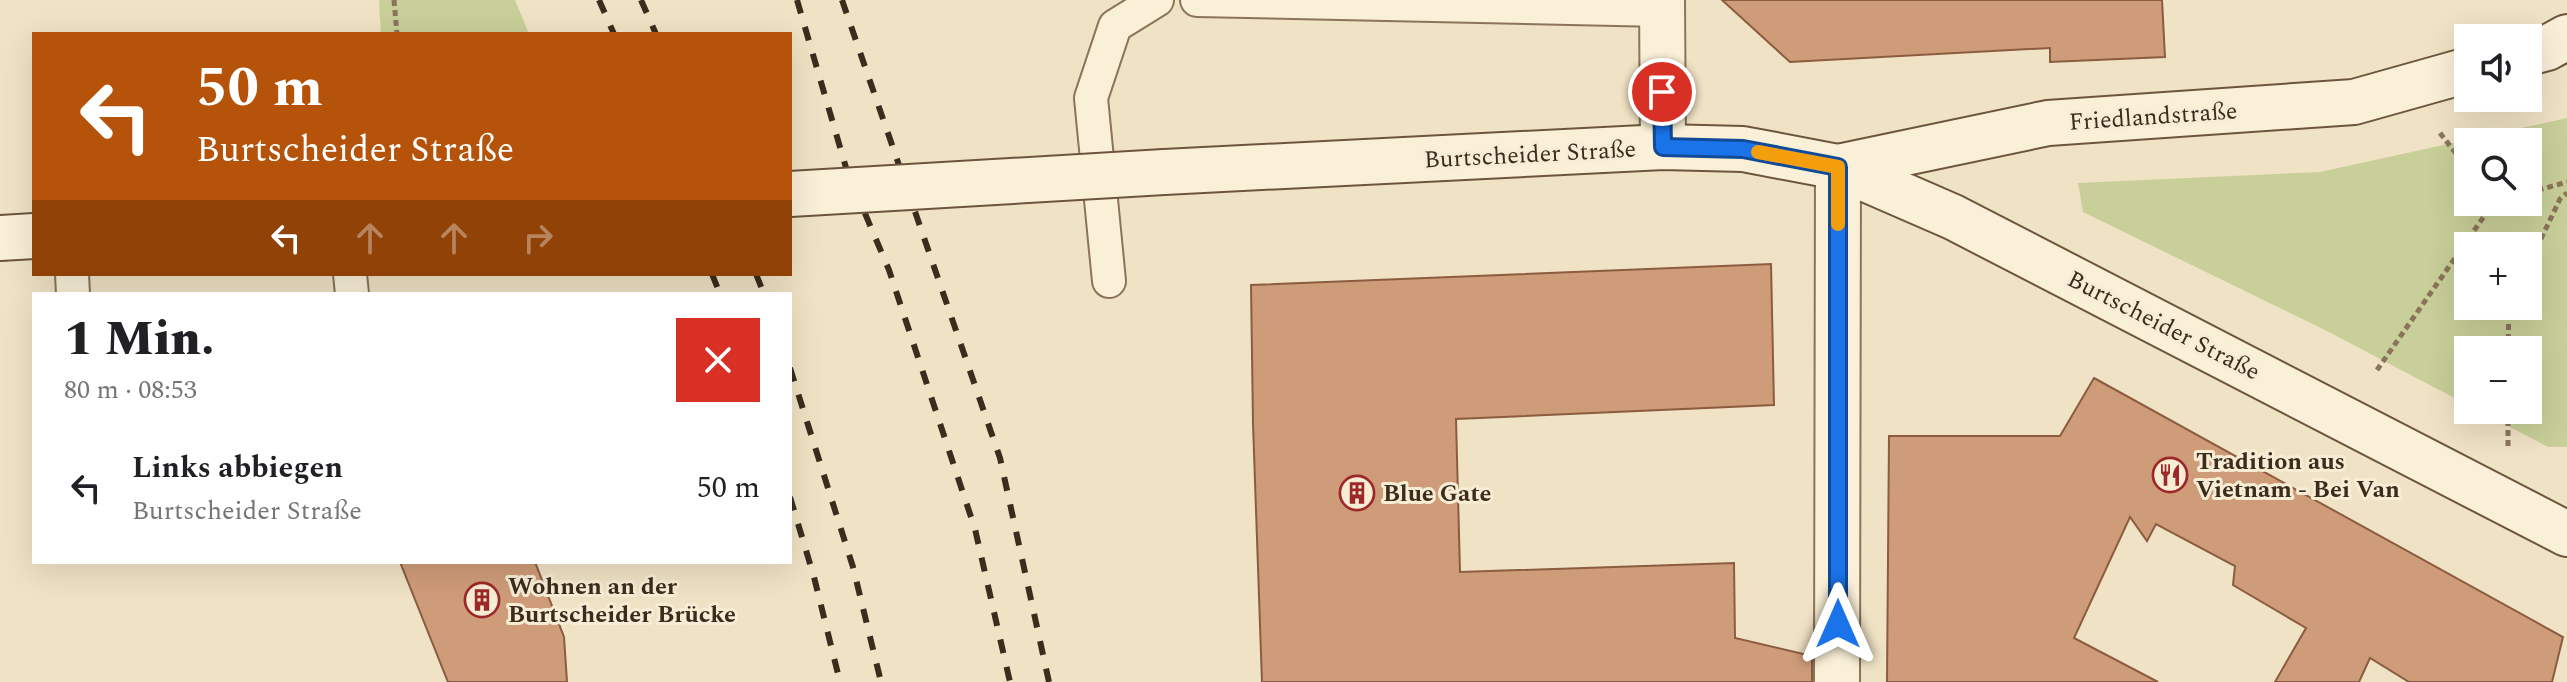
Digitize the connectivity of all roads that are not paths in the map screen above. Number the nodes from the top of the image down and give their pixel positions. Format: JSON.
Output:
{"nodes":[{"id":1,"x":1157,"y":0,"type":"edge"},
{"id":2,"x":1197,"y":0,"type":"edge"},
{"id":3,"x":1662,"y":5,"type":"edge"},
{"id":4,"x":2567,"y":37,"type":"edge"},
{"id":5,"x":2542,"y":49,"type":"edge"},
{"id":6,"x":2454,"y":74,"type":"edge"},
{"id":7,"x":1663,"y":147,"type":"junction"},
{"id":8,"x":1838,"y":167,"type":"junction"},
{"id":9,"x":792,"y":194,"type":"edge"},
{"id":10,"x":32,"y":236,"type":"edge"},
{"id":11,"x":0,"y":238,"type":"edge"},
{"id":12,"x":1109,"y":281,"type":"dead end"},
{"id":13,"x":2567,"y":534,"type":"edge"},
{"id":14,"x":1837,"y":682,"type":"edge"}],
"edges":[{"from":1,"to":12,"type":"lane"},
{"from":2,"to":3,"type":"lane"},
{"from":3,"to":7,"type":"main road"},
{"from":4,"to":5,"type":"main road"},
{"from":6,"to":8,"type":"main road","name":"Friedlandstraße"},
{"from":7,"to":8,"type":"main road","name":"Burtscheider Straße"},
{"from":7,"to":9,"type":"main road","name":"Burtscheider Straße","bridge":true},
{"from":8,"to":13,"type":"main road","name":"Burtscheider Straße"},
{"from":8,"to":14,"type":"main road"},
{"from":10,"to":11,"type":"main road"}]}
